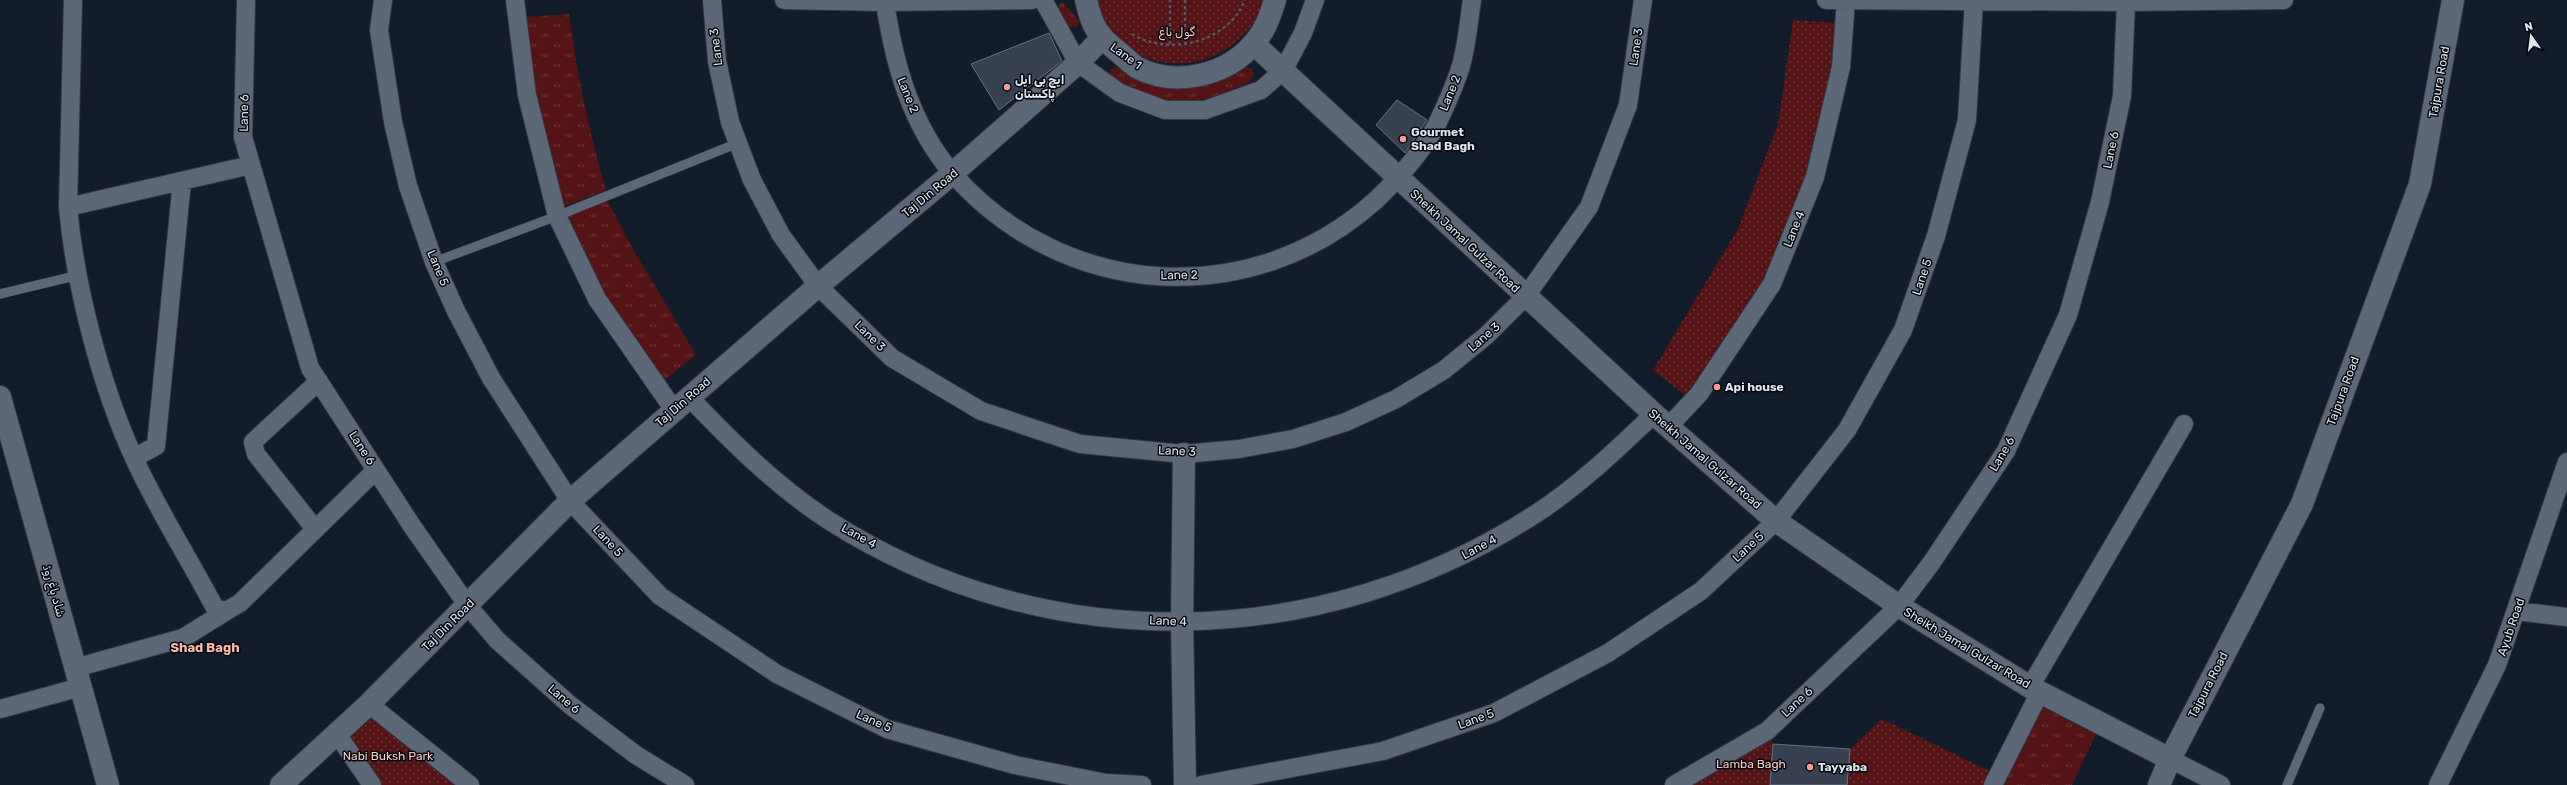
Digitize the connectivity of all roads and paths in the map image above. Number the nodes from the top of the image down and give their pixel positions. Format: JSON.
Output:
{"nodes":[{"id":1,"x":73,"y":0,"type":"edge"},
{"id":2,"x":246,"y":0,"type":"edge"},
{"id":3,"x":383,"y":0,"type":"edge"},
{"id":4,"x":514,"y":0,"type":"edge"},
{"id":5,"x":712,"y":0,"type":"edge"},
{"id":6,"x":784,"y":0,"type":"edge"},
{"id":7,"x":1032,"y":0,"type":"edge"},
{"id":8,"x":1043,"y":0,"type":"edge"},
{"id":9,"x":1086,"y":0,"type":"edge"},
{"id":10,"x":1170,"y":0,"type":"edge"},
{"id":11,"x":1185,"y":0,"type":"edge"},
{"id":12,"x":1245,"y":0,"type":"edge"},
{"id":13,"x":1275,"y":0,"type":"edge"},
{"id":14,"x":1315,"y":0,"type":"edge"},
{"id":15,"x":1472,"y":0,"type":"edge"},
{"id":16,"x":1643,"y":0,"type":"edge"},
{"id":17,"x":1826,"y":0,"type":"edge"},
{"id":18,"x":1846,"y":0,"type":"edge"},
{"id":19,"x":2284,"y":0,"type":"edge"},
{"id":20,"x":2453,"y":0,"type":"edge"},
{"id":21,"x":1974,"y":1,"type":"edge"},
{"id":22,"x":885,"y":2,"type":"junction"},
{"id":23,"x":2126,"y":2,"type":"junction"},
{"id":24,"x":1126,"y":30,"type":"dead end"},
{"id":25,"x":1102,"y":38,"type":"junction"},
{"id":26,"x":1185,"y":43,"type":"junction"},
{"id":27,"x":1170,"y":44,"type":"junction"},
{"id":28,"x":1254,"y":44,"type":"junction"},
{"id":29,"x":1078,"y":63,"type":"junction"},
{"id":30,"x":1283,"y":71,"type":"junction"},
{"id":31,"x":738,"y":143,"type":"junction"},
{"id":32,"x":251,"y":165,"type":"junction"},
{"id":33,"x":953,"y":173,"type":"junction"},
{"id":34,"x":1398,"y":179,"type":"junction"},
{"id":35,"x":182,"y":181,"type":"junction"},
{"id":36,"x":68,"y":207,"type":"junction"},
{"id":37,"x":557,"y":216,"type":"junction"},
{"id":38,"x":434,"y":262,"type":"junction"},
{"id":39,"x":78,"y":275,"type":"junction"},
{"id":40,"x":818,"y":286,"type":"junction"},
{"id":41,"x":0,"y":294,"type":"edge"},
{"id":42,"x":1526,"y":296,"type":"junction"},
{"id":43,"x":319,"y":381,"type":"junction"},
{"id":44,"x":0,"y":397,"type":"edge"},
{"id":45,"x":682,"y":404,"type":"junction"},
{"id":46,"x":1661,"y":420,"type":"junction"},
{"id":47,"x":2184,"y":424,"type":"dead end"},
{"id":48,"x":7,"y":447,"type":"edge"},
{"id":49,"x":1184,"y":454,"type":"junction"},
{"id":50,"x":134,"y":458,"type":"junction"},
{"id":51,"x":2567,"y":462,"type":"edge"},
{"id":52,"x":376,"y":470,"type":"junction"},
{"id":53,"x":570,"y":501,"type":"junction"},
{"id":54,"x":1776,"y":521,"type":"junction"},
{"id":55,"x":315,"y":529,"type":"junction"},
{"id":56,"x":468,"y":606,"type":"junction"},
{"id":57,"x":1899,"y":606,"type":"junction"},
{"id":58,"x":228,"y":610,"type":"junction"},
{"id":59,"x":2516,"y":611,"type":"junction"},
{"id":60,"x":2567,"y":617,"type":"edge"},
{"id":61,"x":1182,"y":623,"type":"junction"},
{"id":62,"x":78,"y":678,"type":"junction"},
{"id":63,"x":2035,"y":689,"type":"junction"},
{"id":64,"x":369,"y":704,"type":"junction"},
{"id":65,"x":2320,"y":708,"type":"dead end"},
{"id":66,"x":0,"y":709,"type":"edge"},
{"id":67,"x":337,"y":734,"type":"junction"},
{"id":68,"x":2170,"y":759,"type":"junction"},
{"id":69,"x":108,"y":785,"type":"edge"},
{"id":70,"x":281,"y":785,"type":"edge"},
{"id":71,"x":372,"y":785,"type":"edge"},
{"id":72,"x":470,"y":785,"type":"edge"},
{"id":73,"x":685,"y":785,"type":"edge"},
{"id":74,"x":1142,"y":785,"type":"edge"},
{"id":75,"x":1185,"y":785,"type":"edge"},
{"id":76,"x":1201,"y":785,"type":"edge"},
{"id":77,"x":1674,"y":785,"type":"edge"},
{"id":78,"x":1993,"y":785,"type":"edge"},
{"id":79,"x":2159,"y":785,"type":"edge"},
{"id":80,"x":2221,"y":785,"type":"edge"},
{"id":81,"x":2287,"y":785,"type":"edge"},
{"id":82,"x":2438,"y":785,"type":"edge"}],
"edges":[{"from":1,"to":36,"type":"street"},
{"from":2,"to":32,"type":"street","name":"Lane 6"},
{"from":3,"to":38,"type":"street","name":"Lane 5"},
{"from":4,"to":37,"type":"street","name":"Lane 4"},
{"from":5,"to":31,"type":"street","name":"Lane 3"},
{"from":6,"to":22,"type":"street"},
{"from":7,"to":22,"type":"street"},
{"from":8,"to":29,"type":"street"},
{"from":9,"to":25,"type":"main road","name":"Lane 1"},
{"from":10,"to":27,"type":"path"},
{"from":11,"to":26,"type":"path"},
{"from":12,"to":26,"type":"path"},
{"from":13,"to":28,"type":"main road","name":"Lane 1"},
{"from":14,"to":30,"type":"street"},
{"from":15,"to":34,"type":"street","name":"Lane 2"},
{"from":16,"to":42,"type":"street","name":"Lane 3"},
{"from":17,"to":18,"type":"street"},
{"from":18,"to":21,"type":"street"},
{"from":18,"to":46,"type":"street","name":"Lane 4"},
{"from":19,"to":23,"type":"street"},
{"from":20,"to":68,"type":"main road","name":"Tajpura Road"},
{"from":21,"to":23,"type":"street"},
{"from":21,"to":54,"type":"street","name":"Lane 5"},
{"from":22,"to":33,"type":"street","name":"Lane 2"},
{"from":23,"to":57,"type":"street","name":"Lane 6"},
{"from":24,"to":27,"type":"path"},
{"from":25,"to":28,"type":"main road","name":"Lane 1"},
{"from":25,"to":29,"type":"main road","name":"Taj Din Road"},
{"from":26,"to":27,"type":"path"},
{"from":28,"to":30,"type":"main road","name":"Sheikh Jamal Gulzar Road"},
{"from":29,"to":30,"type":"street"},
{"from":29,"to":33,"type":"main road","name":"Taj Din Road"},
{"from":30,"to":34,"type":"main road","name":"Sheikh Jamal Gulzar Road"},
{"from":31,"to":37,"type":"lane"},
{"from":31,"to":40,"type":"street","name":"Lane 3"},
{"from":32,"to":35,"type":"street"},
{"from":32,"to":43,"type":"street","name":"Lane 6"},
{"from":33,"to":34,"type":"street","name":"Lane 2"},
{"from":33,"to":40,"type":"main road","name":"Taj Din Road"},
{"from":34,"to":42,"type":"main road","name":"Sheikh Jamal Gulzar Road"},
{"from":35,"to":36,"type":"street"},
{"from":35,"to":50,"type":"street"},
{"from":36,"to":39,"type":"street"},
{"from":37,"to":38,"type":"lane"},
{"from":37,"to":45,"type":"street","name":"Lane 4"},
{"from":38,"to":53,"type":"street","name":"Lane 5"},
{"from":39,"to":41,"type":"lane"},
{"from":39,"to":50,"type":"street"},
{"from":40,"to":45,"type":"main road","name":"Taj Din Road"},
{"from":40,"to":49,"type":"street","name":"Lane 3"},
{"from":42,"to":46,"type":"main road","name":"Sheikh Jamal Gulzar Road"},
{"from":42,"to":49,"type":"street","name":"Lane 3"},
{"from":43,"to":52,"type":"street","name":"Lane 6"},
{"from":43,"to":55,"type":"street"},
{"from":44,"to":48,"type":"main road","name":"شاد باغ روڈ"},
{"from":45,"to":53,"type":"main road","name":"Taj Din Road"},
{"from":45,"to":61,"type":"street","name":"Lane 4"},
{"from":46,"to":54,"type":"main road","name":"Sheikh Jamal Gulzar Road"},
{"from":46,"to":61,"type":"street","name":"Lane 4"},
{"from":47,"to":63,"type":"street"},
{"from":48,"to":62,"type":"main road","name":"شاد باغ روڈ"},
{"from":49,"to":61,"type":"main road"},
{"from":50,"to":58,"type":"street"},
{"from":51,"to":59,"type":"street","name":"Ayub Road"},
{"from":52,"to":55,"type":"street"},
{"from":52,"to":56,"type":"street","name":"Lane 6"},
{"from":53,"to":56,"type":"main road","name":"Taj Din Road"},
{"from":53,"to":74,"type":"street","name":"Lane 5"},
{"from":54,"to":57,"type":"main road","name":"Sheikh Jamal Gulzar Road"},
{"from":54,"to":76,"type":"street","name":"Lane 5"},
{"from":55,"to":58,"type":"street"},
{"from":56,"to":64,"type":"main road","name":"Taj Din Road"},
{"from":56,"to":73,"type":"street","name":"Lane 6"},
{"from":57,"to":63,"type":"main road","name":"Sheikh Jamal Gulzar Road"},
{"from":57,"to":77,"type":"street","name":"Lane 6"},
{"from":58,"to":62,"type":"street"},
{"from":59,"to":60,"type":"street"},
{"from":59,"to":82,"type":"street","name":"Ayub Road"},
{"from":61,"to":75,"type":"main road"},
{"from":62,"to":66,"type":"street"},
{"from":62,"to":69,"type":"main road","name":"شاد باغ روڈ"},
{"from":63,"to":68,"type":"main road","name":"Sheikh Jamal Gulzar Road"},
{"from":63,"to":78,"type":"street"},
{"from":64,"to":67,"type":"main road","name":"Taj Din Road"},
{"from":64,"to":72,"type":"street"},
{"from":65,"to":81,"type":"lane"},
{"from":67,"to":70,"type":"main road","name":"Taj Din Road"},
{"from":67,"to":71,"type":"street"},
{"from":68,"to":79,"type":"main road","name":"Tajpura Road"},
{"from":68,"to":80,"type":"street","name":"Sheikh Jamal Gulzar Road"}]}
